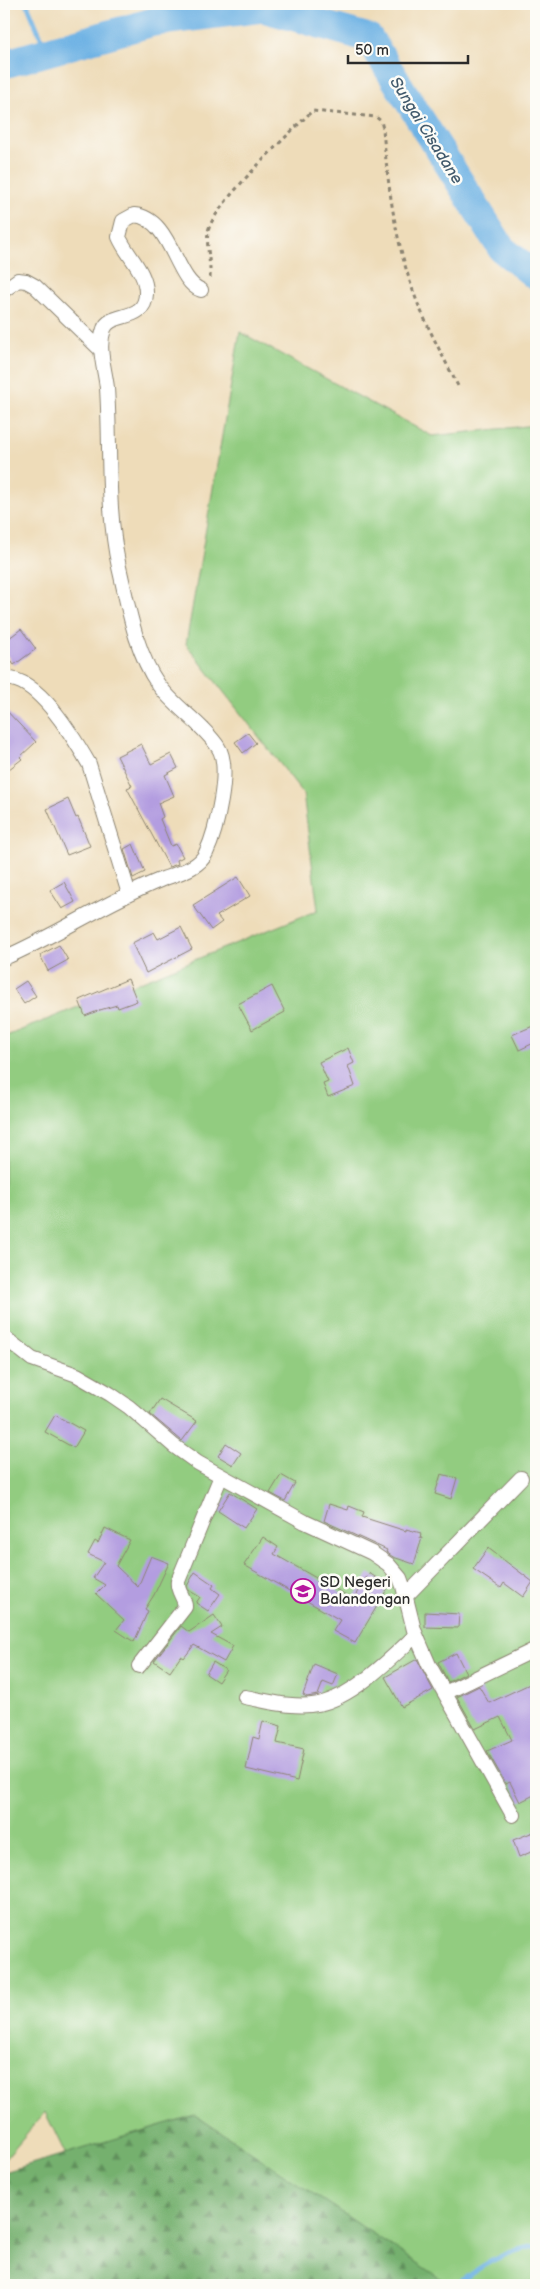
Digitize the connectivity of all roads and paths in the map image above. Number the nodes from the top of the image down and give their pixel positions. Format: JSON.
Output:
{"nodes":[{"id":1,"x":4,"y":290,"type":"edge"},
{"id":2,"x":201,"y":290,"type":"joint"},
{"id":3,"x":101,"y":350,"type":"junction"},
{"id":4,"x":458,"y":386,"type":"dead end"},
{"id":5,"x":4,"y":679,"type":"edge"},
{"id":6,"x":129,"y":894,"type":"junction"},
{"id":7,"x":4,"y":958,"type":"edge"},
{"id":8,"x":4,"y":1337,"type":"edge"},
{"id":9,"x":221,"y":1476,"type":"junction"},
{"id":10,"x":521,"y":1478,"type":"dead end"},
{"id":11,"x":406,"y":1596,"type":"junction"},
{"id":12,"x":416,"y":1636,"type":"junction"},
{"id":13,"x":536,"y":1649,"type":"edge"},
{"id":14,"x":139,"y":1666,"type":"dead end"},
{"id":15,"x":445,"y":1693,"type":"junction"},
{"id":16,"x":245,"y":1697,"type":"dead end"},
{"id":17,"x":514,"y":1815,"type":"dead end"}],
"edges":[{"from":1,"to":3,"type":"street"},
{"from":2,"to":3,"type":"street"},
{"from":2,"to":4,"type":"path"},
{"from":3,"to":6,"type":"street"},
{"from":5,"to":6,"type":"street"},
{"from":6,"to":7,"type":"street"},
{"from":8,"to":9,"type":"street"},
{"from":9,"to":11,"type":"street"},
{"from":9,"to":14,"type":"street"},
{"from":10,"to":11,"type":"street"},
{"from":11,"to":12,"type":"street"},
{"from":12,"to":15,"type":"street"},
{"from":12,"to":16,"type":"street"},
{"from":13,"to":15,"type":"street"},
{"from":15,"to":17,"type":"street"}]}
